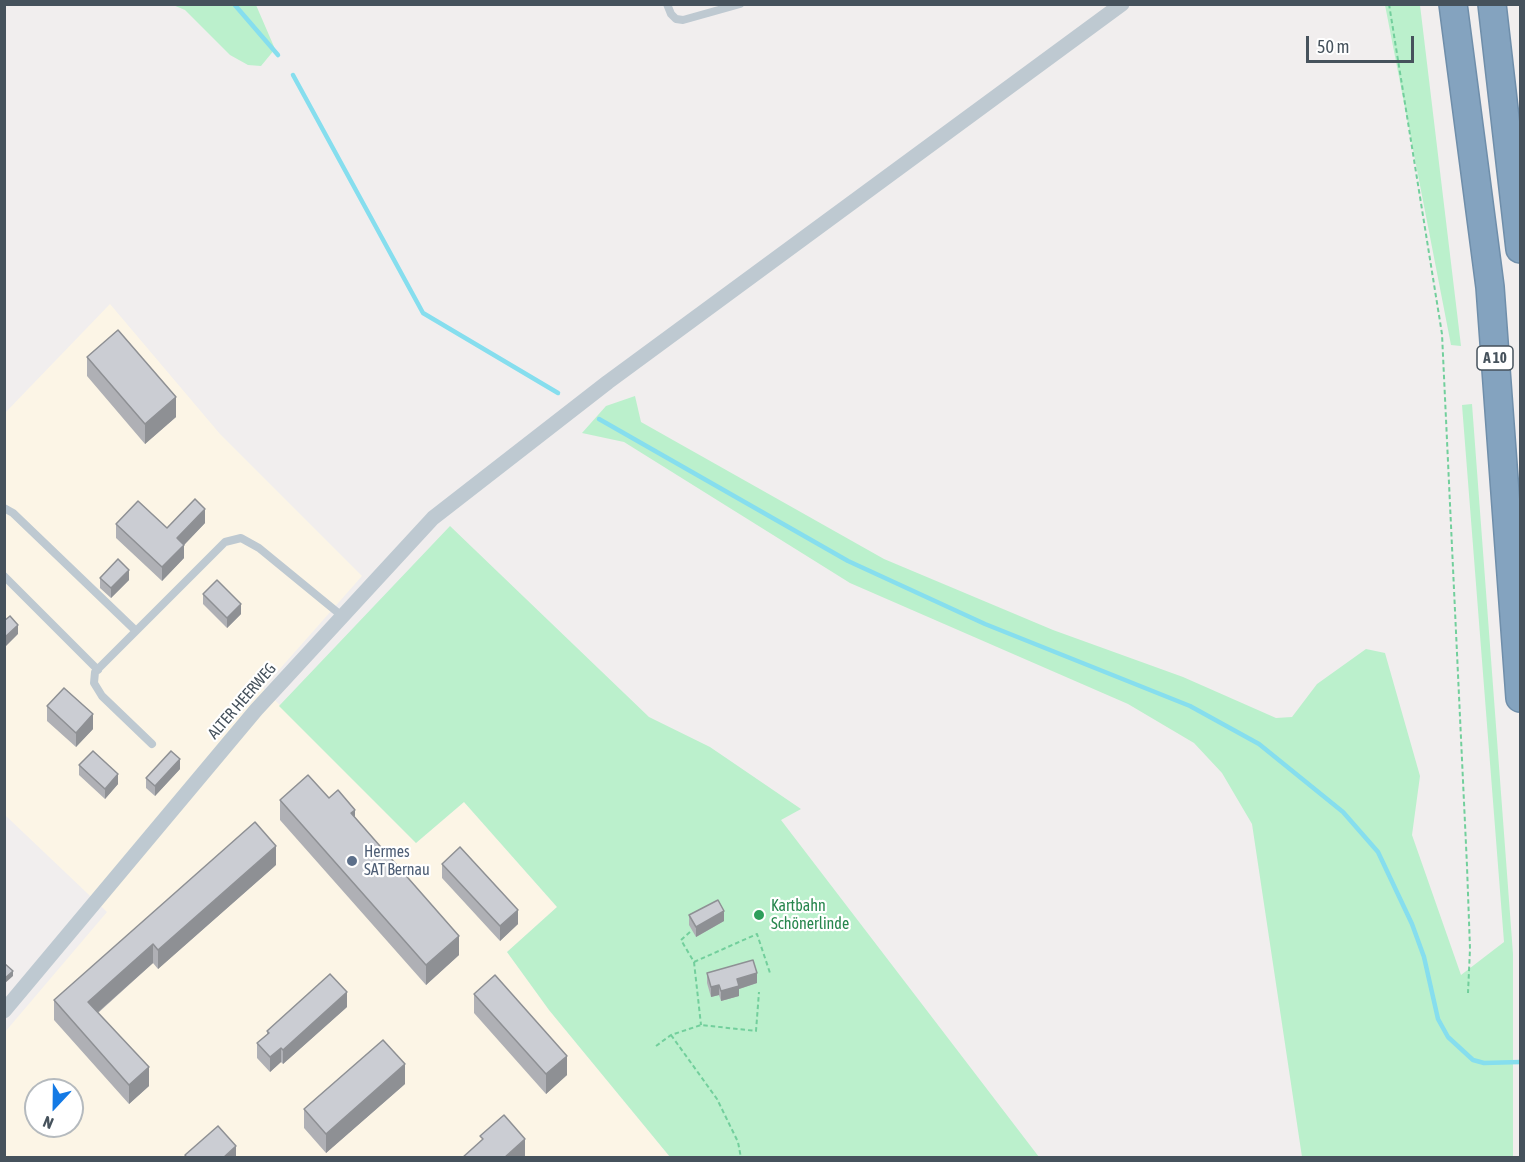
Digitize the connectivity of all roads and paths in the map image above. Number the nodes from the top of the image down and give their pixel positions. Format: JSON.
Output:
{"nodes":[{"id":1,"x":667,"y":4,"type":"edge"},
{"id":2,"x":740,"y":4,"type":"edge"},
{"id":3,"x":1122,"y":4,"type":"edge"},
{"id":4,"x":1389,"y":4,"type":"edge"},
{"id":5,"x":1453,"y":4,"type":"edge"},
{"id":6,"x":1492,"y":4,"type":"edge"},
{"id":7,"x":1521,"y":249,"type":"edge"},
{"id":8,"x":4,"y":508,"type":"edge"},
{"id":9,"x":4,"y":576,"type":"edge"},
{"id":10,"x":342,"y":616,"type":"junction"},
{"id":11,"x":136,"y":631,"type":"junction"},
{"id":12,"x":98,"y":670,"type":"junction"},
{"id":13,"x":1521,"y":698,"type":"edge"},
{"id":14,"x":152,"y":744,"type":"dead end"},
{"id":15,"x":690,"y":932,"type":"dead end"},
{"id":16,"x":694,"y":962,"type":"junction"},
{"id":17,"x":770,"y":973,"type":"dead end"},
{"id":18,"x":759,"y":992,"type":"dead end"},
{"id":19,"x":1468,"y":993,"type":"dead end"},
{"id":20,"x":4,"y":1011,"type":"edge"},
{"id":21,"x":701,"y":1025,"type":"junction"},
{"id":22,"x":671,"y":1035,"type":"junction"},
{"id":23,"x":656,"y":1046,"type":"dead end"},
{"id":24,"x":741,"y":1158,"type":"edge"}],
"edges":[{"from":1,"to":2,"type":"lane"},
{"from":3,"to":10,"type":"street","name":"ALTER HEERWEG"},
{"from":4,"to":19,"type":"path"},
{"from":5,"to":13,"type":"highway","number":"A 10"},
{"from":6,"to":7,"type":"highway"},
{"from":8,"to":11,"type":"lane"},
{"from":9,"to":12,"type":"lane"},
{"from":10,"to":11,"type":"lane"},
{"from":10,"to":20,"type":"street","name":"ALTER HEERWEG"},
{"from":11,"to":12,"type":"lane"},
{"from":12,"to":14,"type":"lane"},
{"from":15,"to":16,"type":"path"},
{"from":16,"to":17,"type":"path"},
{"from":16,"to":21,"type":"path"},
{"from":18,"to":21,"type":"path"},
{"from":21,"to":22,"type":"path"},
{"from":22,"to":23,"type":"path"},
{"from":22,"to":24,"type":"path"}]}
